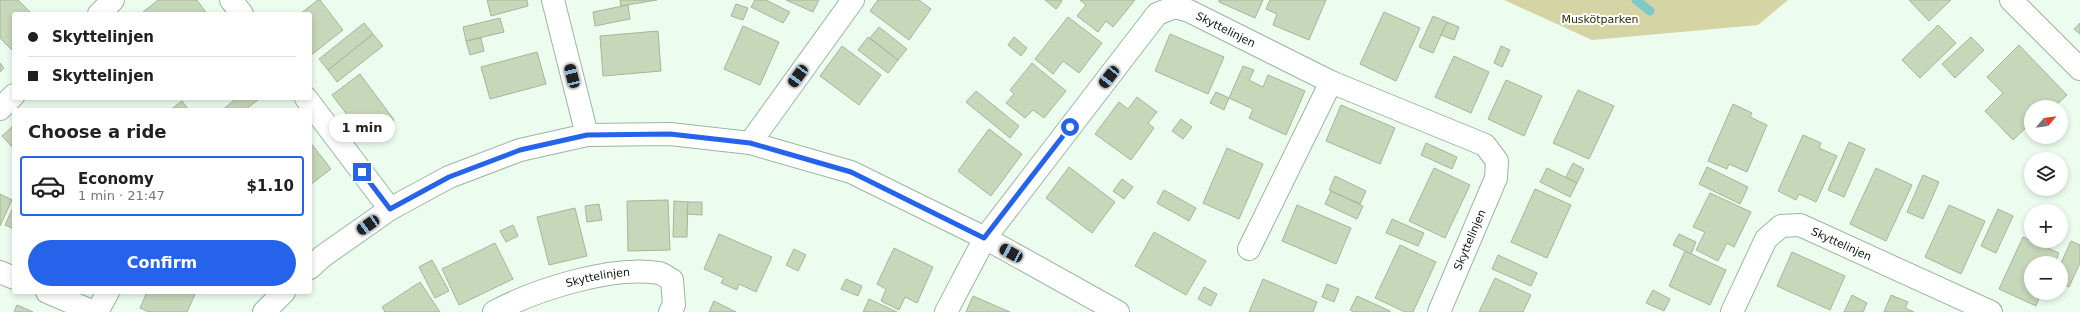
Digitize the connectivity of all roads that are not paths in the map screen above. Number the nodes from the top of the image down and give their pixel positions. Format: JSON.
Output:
{"nodes":[{"id":1,"x":113,"y":0,"type":"edge"},
{"id":2,"x":231,"y":0,"type":"edge"},
{"id":3,"x":553,"y":0,"type":"edge"},
{"id":4,"x":853,"y":0,"type":"edge"},
{"id":5,"x":2011,"y":0,"type":"edge"},
{"id":6,"x":101,"y":12,"type":"edge"},
{"id":7,"x":240,"y":12,"type":"edge"},
{"id":8,"x":2080,"y":69,"type":"edge"},
{"id":9,"x":1331,"y":82,"type":"junction"},
{"id":10,"x":12,"y":97,"type":"edge"},
{"id":11,"x":308,"y":100,"type":"edge"},
{"id":12,"x":0,"y":109,"type":"edge"},
{"id":13,"x":587,"y":135,"type":"junction"},
{"id":14,"x":750,"y":143,"type":"junction"},
{"id":15,"x":390,"y":209,"type":"junction"},
{"id":16,"x":984,"y":238,"type":"junction"},
{"id":17,"x":1249,"y":249,"type":"dead end"},
{"id":18,"x":312,"y":266,"type":"edge"},
{"id":19,"x":0,"y":272,"type":"edge"},
{"id":20,"x":12,"y":277,"type":"edge"},
{"id":21,"x":52,"y":294,"type":"edge"},
{"id":22,"x":107,"y":294,"type":"edge"},
{"id":23,"x":282,"y":294,"type":"edge"},
{"id":24,"x":95,"y":312,"type":"edge"},
{"id":25,"x":264,"y":312,"type":"edge"},
{"id":26,"x":494,"y":312,"type":"edge"},
{"id":27,"x":670,"y":312,"type":"edge"},
{"id":28,"x":946,"y":312,"type":"edge"},
{"id":29,"x":1118,"y":312,"type":"edge"},
{"id":30,"x":1438,"y":312,"type":"edge"},
{"id":31,"x":1732,"y":312,"type":"edge"},
{"id":32,"x":1991,"y":312,"type":"edge"}],
"edges":[{"from":1,"to":6,"type":"street"},
{"from":2,"to":7,"type":"street"},
{"from":3,"to":13,"type":"street"},
{"from":4,"to":14,"type":"street"},
{"from":5,"to":8,"type":"street"},
{"from":9,"to":16,"type":"street","name":"Skyttelinjen"},
{"from":9,"to":17,"type":"street"},
{"from":9,"to":30,"type":"street","name":"Skyttelinjen"},
{"from":10,"to":12,"type":"street"},
{"from":11,"to":15,"type":"street"},
{"from":13,"to":14,"type":"street"},
{"from":13,"to":15,"type":"street"},
{"from":14,"to":16,"type":"street"},
{"from":15,"to":18,"type":"street"},
{"from":16,"to":28,"type":"street","name":"Skyttelinjen"},
{"from":16,"to":29,"type":"street"},
{"from":19,"to":20,"type":"street"},
{"from":21,"to":24,"type":"street"},
{"from":22,"to":24,"type":"street"},
{"from":23,"to":25,"type":"street"},
{"from":26,"to":27,"type":"street","name":"Skyttelinjen"},
{"from":31,"to":32,"type":"street","name":"Skyttelinjen"}]}
